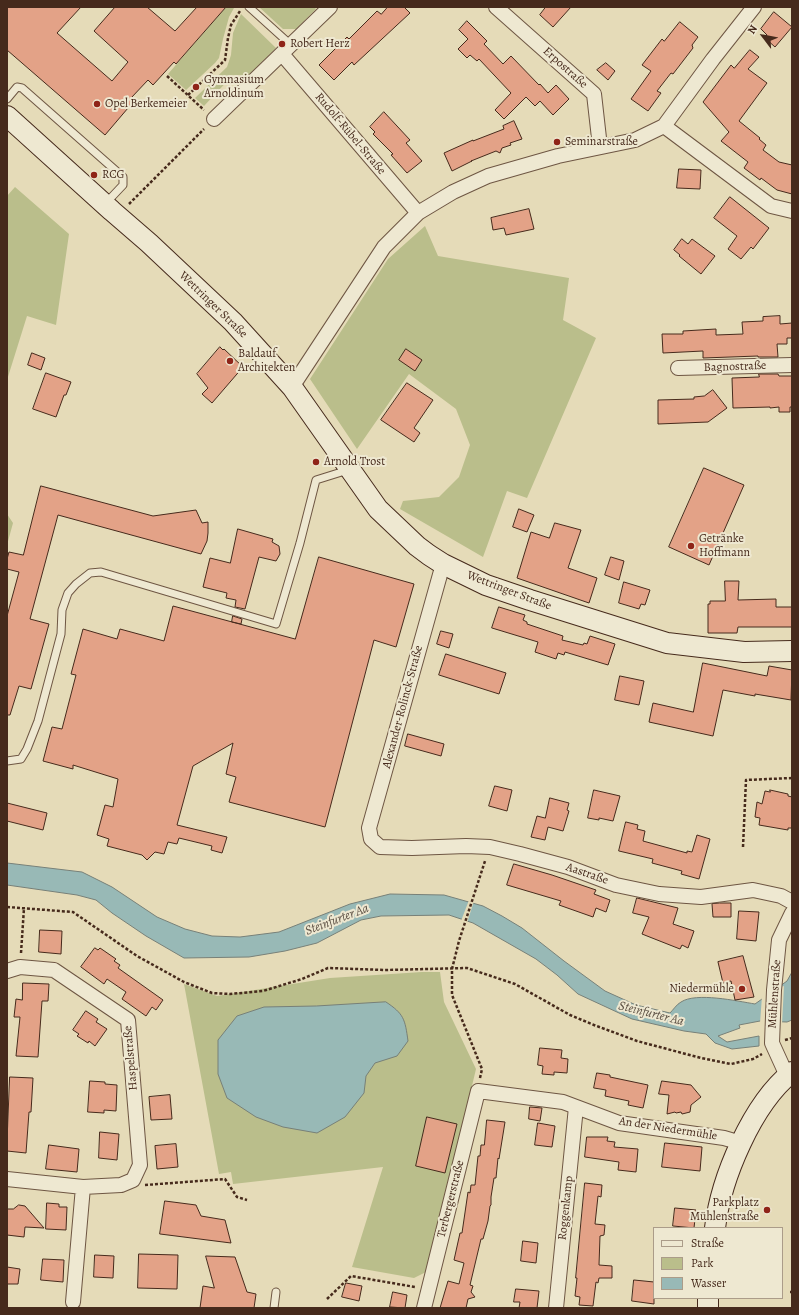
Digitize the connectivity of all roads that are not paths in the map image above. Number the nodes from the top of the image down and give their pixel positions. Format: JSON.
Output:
{"nodes":[{"id":1,"x":249,"y":7,"type":"edge"},
{"id":2,"x":330,"y":7,"type":"edge"},
{"id":3,"x":496,"y":7,"type":"edge"},
{"id":4,"x":754,"y":7,"type":"edge"},
{"id":5,"x":287,"y":50,"type":"junction"},
{"id":6,"x":7,"y":99,"type":"edge"},
{"id":7,"x":7,"y":116,"type":"edge"},
{"id":8,"x":214,"y":119,"type":"road end"},
{"id":9,"x":664,"y":126,"type":"junction"},
{"id":10,"x":600,"y":147,"type":"junction"},
{"id":11,"x":111,"y":210,"type":"junction"},
{"id":12,"x":792,"y":211,"type":"edge"},
{"id":13,"x":418,"y":213,"type":"junction"},
{"id":14,"x":792,"y":365,"type":"edge"},
{"id":15,"x":678,"y":368,"type":"dead end"},
{"id":16,"x":292,"y":387,"type":"junction"},
{"id":17,"x":350,"y":469,"type":"junction"},
{"id":18,"x":442,"y":564,"type":"junction"},
{"id":19,"x":792,"y":651,"type":"edge"},
{"id":20,"x":7,"y":761,"type":"edge"},
{"id":21,"x":380,"y":847,"type":"joint"},
{"id":22,"x":792,"y":902,"type":"edge"},
{"id":23,"x":792,"y":913,"type":"edge"},
{"id":24,"x":13,"y":969,"type":"edge"},
{"id":25,"x":790,"y":1074,"type":"edge"},
{"id":26,"x":478,"y":1091,"type":"joint"},
{"id":27,"x":576,"y":1107,"type":"junction"},
{"id":28,"x":741,"y":1143,"type":"junction"},
{"id":29,"x":7,"y":1179,"type":"edge"},
{"id":30,"x":83,"y":1187,"type":"junction"},
{"id":31,"x":715,"y":1227,"type":"edge"},
{"id":32,"x":276,"y":1292,"type":"dead end"},
{"id":33,"x":74,"y":1302,"type":"dead end"},
{"id":34,"x":274,"y":1308,"type":"edge"},
{"id":35,"x":424,"y":1308,"type":"edge"},
{"id":36,"x":556,"y":1308,"type":"edge"}],
"edges":[{"from":1,"to":5,"type":"lane"},
{"from":2,"to":5,"type":"street"},
{"from":3,"to":10,"type":"street","name":"Erpostraße"},
{"from":4,"to":9,"type":"street"},
{"from":5,"to":8,"type":"street"},
{"from":5,"to":13,"type":"street","name":"Rudolf-Rübel-Straße"},
{"from":6,"to":11,"type":"lane"},
{"from":7,"to":11,"type":"main road","name":"Wettringer Straße"},
{"from":9,"to":10,"type":"street"},
{"from":9,"to":12,"type":"street"},
{"from":10,"to":13,"type":"street"},
{"from":11,"to":16,"type":"main road","name":"Wettringer Straße"},
{"from":13,"to":16,"type":"street"},
{"from":14,"to":15,"type":"street","name":"Bagnostraße"},
{"from":16,"to":17,"type":"main road","name":"Wettringer Straße"},
{"from":17,"to":18,"type":"main road","name":"Wettringer Straße"},
{"from":17,"to":20,"type":"lane"},
{"from":18,"to":19,"type":"main road","name":"Wettringer Straße"},
{"from":18,"to":21,"type":"street","name":"Alexander-Rolinck-Straße"},
{"from":21,"to":22,"type":"street","name":"Aastraße"},
{"from":23,"to":25,"type":"street","name":"Mühlenstraße"},
{"from":24,"to":30,"type":"street","name":"Haspelstraße"},
{"from":25,"to":28,"type":"main road","name":"Mühlenstraße"},
{"from":26,"to":27,"type":"street","name":"An der Niedermühle"},
{"from":26,"to":35,"type":"street","name":"Terbergerstraße"},
{"from":27,"to":28,"type":"street","name":"An der Niedermühle"},
{"from":27,"to":36,"type":"street","name":"Roggenkamp"},
{"from":28,"to":31,"type":"main road","name":"Mühlenstraße"},
{"from":29,"to":30,"type":"street"},
{"from":30,"to":33,"type":"street"},
{"from":32,"to":34,"type":"lane"}]}
